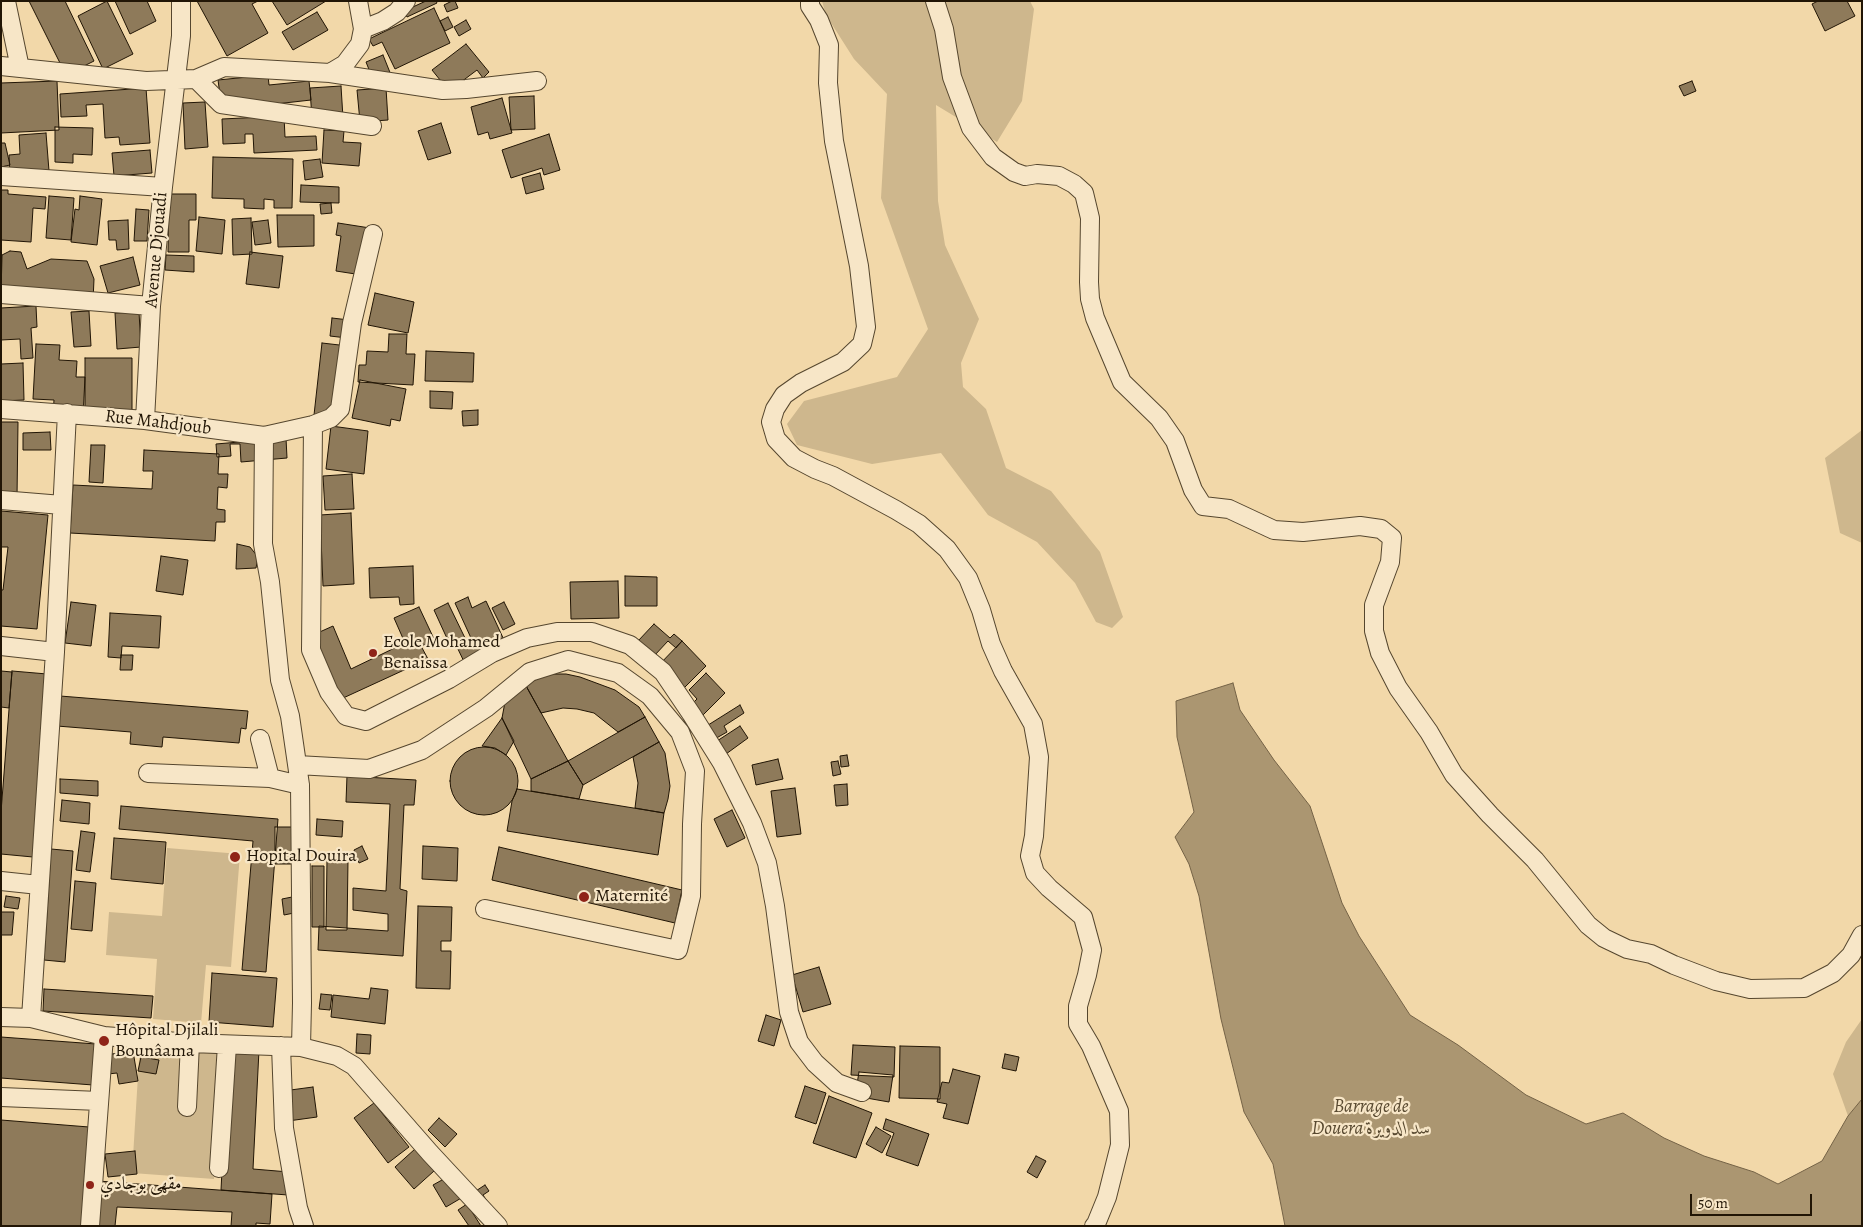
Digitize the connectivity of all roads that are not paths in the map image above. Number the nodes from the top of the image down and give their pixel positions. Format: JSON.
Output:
{"nodes":[{"id":1,"x":6,"y":1,"type":"edge"},
{"id":2,"x":181,"y":1,"type":"edge"},
{"id":3,"x":358,"y":1,"type":"edge"},
{"id":4,"x":406,"y":1,"type":"edge"},
{"id":5,"x":810,"y":1,"type":"edge"},
{"id":6,"x":935,"y":1,"type":"edge"},
{"id":7,"x":363,"y":29,"type":"junction"},
{"id":8,"x":1,"y":66,"type":"edge"},
{"id":9,"x":20,"y":68,"type":"junction"},
{"id":10,"x":330,"y":73,"type":"junction"},
{"id":11,"x":196,"y":79,"type":"junction"},
{"id":12,"x":175,"y":80,"type":"junction"},
{"id":13,"x":537,"y":81,"type":"dead end"},
{"id":14,"x":372,"y":126,"type":"dead end"},
{"id":15,"x":1,"y":176,"type":"edge"},
{"id":16,"x":163,"y":187,"type":"junction"},
{"id":17,"x":373,"y":234,"type":"dead end"},
{"id":18,"x":1,"y":294,"type":"edge"},
{"id":19,"x":152,"y":306,"type":"junction"},
{"id":20,"x":1,"y":409,"type":"edge"},
{"id":21,"x":67,"y":413,"type":"junction"},
{"id":22,"x":145,"y":420,"type":"junction"},
{"id":23,"x":313,"y":425,"type":"junction"},
{"id":24,"x":264,"y":436,"type":"junction"},
{"id":25,"x":1,"y":500,"type":"edge"},
{"id":26,"x":62,"y":505,"type":"junction"},
{"id":27,"x":1,"y":646,"type":"edge"},
{"id":28,"x":55,"y":652,"type":"junction"},
{"id":29,"x":260,"y":739,"type":"dead end"},
{"id":30,"x":297,"y":765,"type":"junction"},
{"id":31,"x":148,"y":774,"type":"dead end"},
{"id":32,"x":270,"y":778,"type":"junction"},
{"id":33,"x":300,"y":785,"type":"junction"},
{"id":34,"x":1,"y":881,"type":"edge"},
{"id":35,"x":39,"y":885,"type":"junction"},
{"id":36,"x":485,"y":909,"type":"dead end"},
{"id":37,"x":1862,"y":935,"type":"edge"},
{"id":38,"x":1,"y":1017,"type":"edge"},
{"id":39,"x":31,"y":1018,"type":"junction"},
{"id":40,"x":104,"y":1036,"type":"junction"},
{"id":41,"x":190,"y":1043,"type":"junction"},
{"id":42,"x":227,"y":1044,"type":"junction"},
{"id":43,"x":281,"y":1046,"type":"junction"},
{"id":44,"x":301,"y":1047,"type":"junction"},
{"id":45,"x":862,"y":1092,"type":"dead end"},
{"id":46,"x":1,"y":1097,"type":"edge"},
{"id":47,"x":99,"y":1101,"type":"junction"},
{"id":48,"x":187,"y":1107,"type":"dead end"},
{"id":49,"x":219,"y":1168,"type":"dead end"},
{"id":50,"x":90,"y":1226,"type":"edge"},
{"id":51,"x":304,"y":1226,"type":"edge"},
{"id":52,"x":498,"y":1226,"type":"edge"},
{"id":53,"x":1094,"y":1226,"type":"edge"}],
"edges":[{"from":1,"to":9,"type":"street"},
{"from":2,"to":12,"type":"street","name":"Avenue Djouadi"},
{"from":3,"to":7,"type":"street"},
{"from":4,"to":7,"type":"street"},
{"from":5,"to":53,"type":"street"},
{"from":6,"to":37,"type":"street"},
{"from":7,"to":10,"type":"street"},
{"from":8,"to":9,"type":"street"},
{"from":9,"to":12,"type":"street"},
{"from":10,"to":11,"type":"street"},
{"from":10,"to":13,"type":"street"},
{"from":11,"to":12,"type":"street"},
{"from":11,"to":14,"type":"street"},
{"from":12,"to":16,"type":"street","name":"Avenue Djouadi"},
{"from":15,"to":16,"type":"street"},
{"from":16,"to":19,"type":"street","name":"Avenue Djouadi"},
{"from":17,"to":23,"type":"street","name":"Rue Mahdjoub"},
{"from":18,"to":19,"type":"street"},
{"from":19,"to":22,"type":"street","name":"Avenue Djouadi"},
{"from":20,"to":21,"type":"street","name":"Rue Mahdjoub"},
{"from":21,"to":22,"type":"street","name":"Rue Mahdjoub"},
{"from":21,"to":26,"type":"street"},
{"from":22,"to":24,"type":"street","name":"Rue Mahdjoub"},
{"from":23,"to":24,"type":"street","name":"Rue Mahdjoub"},
{"from":23,"to":45,"type":"street"},
{"from":24,"to":30,"type":"street"},
{"from":25,"to":26,"type":"street"},
{"from":26,"to":28,"type":"street"},
{"from":27,"to":28,"type":"street"},
{"from":28,"to":35,"type":"street"},
{"from":29,"to":32,"type":"street"},
{"from":30,"to":33,"type":"street"},
{"from":30,"to":36,"type":"street"},
{"from":31,"to":32,"type":"street"},
{"from":32,"to":33,"type":"street"},
{"from":33,"to":44,"type":"street"},
{"from":34,"to":35,"type":"street"},
{"from":35,"to":39,"type":"street"},
{"from":38,"to":39,"type":"street"},
{"from":39,"to":40,"type":"street"},
{"from":40,"to":41,"type":"street"},
{"from":40,"to":47,"type":"street"},
{"from":41,"to":42,"type":"street"},
{"from":41,"to":48,"type":"street"},
{"from":42,"to":43,"type":"street"},
{"from":42,"to":49,"type":"street"},
{"from":43,"to":44,"type":"street"},
{"from":43,"to":51,"type":"street"},
{"from":44,"to":52,"type":"street"},
{"from":46,"to":47,"type":"street"},
{"from":47,"to":50,"type":"street"}]}
